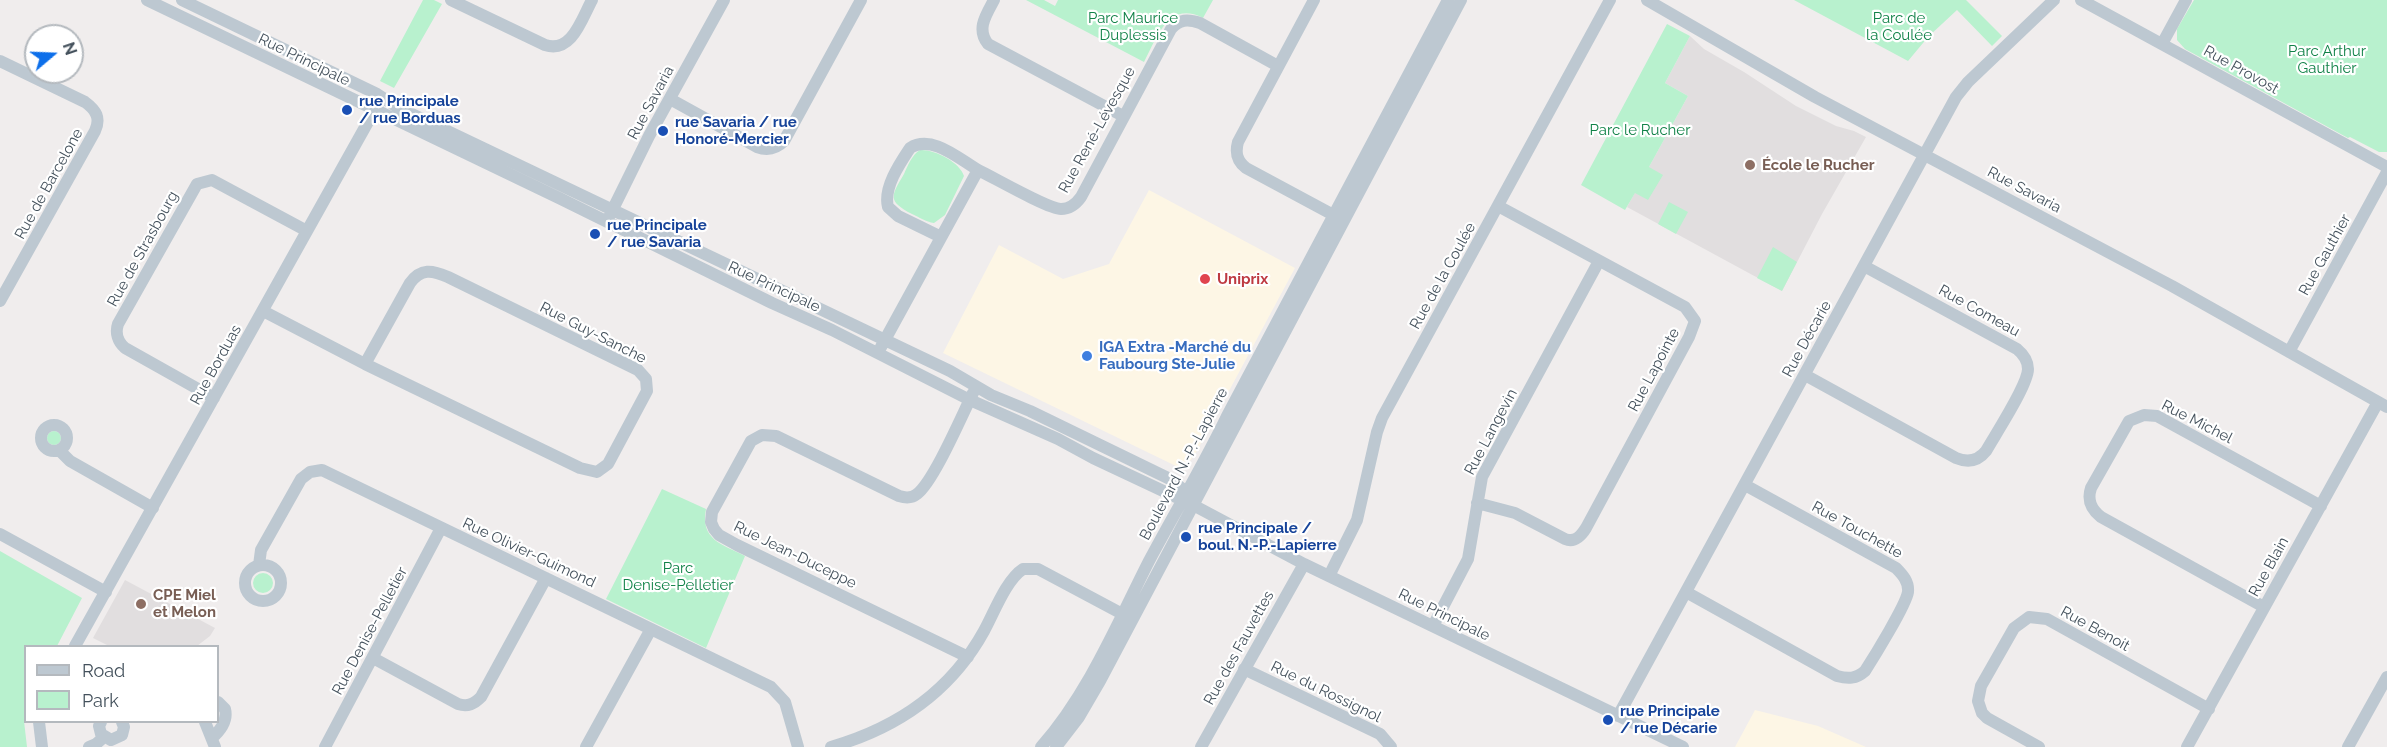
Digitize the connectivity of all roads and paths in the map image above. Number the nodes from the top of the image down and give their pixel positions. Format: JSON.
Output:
{"nodes":[{"id":1,"x":147,"y":0,"type":"edge"},
{"id":2,"x":182,"y":0,"type":"edge"},
{"id":3,"x":451,"y":0,"type":"edge"},
{"id":4,"x":592,"y":0,"type":"edge"},
{"id":5,"x":724,"y":0,"type":"edge"},
{"id":6,"x":861,"y":0,"type":"edge"},
{"id":7,"x":994,"y":0,"type":"edge"},
{"id":8,"x":1314,"y":0,"type":"edge"},
{"id":9,"x":1448,"y":0,"type":"edge"},
{"id":10,"x":1461,"y":0,"type":"edge"},
{"id":11,"x":1610,"y":0,"type":"edge"},
{"id":12,"x":1647,"y":0,"type":"edge"},
{"id":13,"x":2054,"y":0,"type":"edge"},
{"id":14,"x":2081,"y":0,"type":"edge"},
{"id":15,"x":2186,"y":0,"type":"edge"},
{"id":16,"x":2162,"y":44,"type":"junction"},
{"id":17,"x":0,"y":61,"type":"edge"},
{"id":18,"x":1278,"y":66,"type":"junction"},
{"id":19,"x":382,"y":97,"type":"junction"},
{"id":20,"x":670,"y":99,"type":"junction"},
{"id":21,"x":375,"y":110,"type":"junction"},
{"id":22,"x":1123,"y":116,"type":"junction"},
{"id":23,"x":1926,"y":154,"type":"junction"},
{"id":24,"x":2387,"y":167,"type":"edge"},
{"id":25,"x":978,"y":170,"type":"junction"},
{"id":26,"x":2387,"y":172,"type":"edge"},
{"id":27,"x":1498,"y":206,"type":"junction"},
{"id":28,"x":613,"y":208,"type":"junction"},
{"id":29,"x":1338,"y":218,"type":"junction"},
{"id":30,"x":607,"y":222,"type":"junction"},
{"id":31,"x":307,"y":231,"type":"junction"},
{"id":32,"x":941,"y":237,"type":"junction"},
{"id":33,"x":1599,"y":261,"type":"junction"},
{"id":34,"x":1864,"y":266,"type":"junction"},
{"id":35,"x":0,"y":301,"type":"edge"},
{"id":36,"x":263,"y":311,"type":"junction"},
{"id":37,"x":885,"y":341,"type":"junction"},
{"id":38,"x":879,"y":352,"type":"junction"},
{"id":39,"x":2289,"y":352,"type":"junction"},
{"id":40,"x":365,"y":364,"type":"junction"},
{"id":41,"x":1805,"y":375,"type":"junction"},
{"id":42,"x":976,"y":387,"type":"junction"},
{"id":43,"x":214,"y":398,"type":"junction"},
{"id":44,"x":969,"y":400,"type":"junction"},
{"id":45,"x":2382,"y":405,"type":"edge"},
{"id":46,"x":59,"y":450,"type":"dead end"},
{"id":47,"x":1745,"y":485,"type":"junction"},
{"id":48,"x":1187,"y":500,"type":"junction"},
{"id":49,"x":1477,"y":503,"type":"junction"},
{"id":50,"x":2320,"y":506,"type":"junction"},
{"id":51,"x":153,"y":508,"type":"junction"},
{"id":52,"x":441,"y":528,"type":"junction"},
{"id":53,"x":0,"y":534,"type":"edge"},
{"id":54,"x":1304,"y":564,"type":"junction"},
{"id":55,"x":259,"y":565,"type":"dead end"},
{"id":56,"x":1329,"y":576,"type":"junction"},
{"id":57,"x":546,"y":579,"type":"junction"},
{"id":58,"x":106,"y":592,"type":"junction"},
{"id":59,"x":1686,"y":592,"type":"junction"},
{"id":60,"x":2264,"y":607,"type":"junction"},
{"id":61,"x":1127,"y":616,"type":"junction"},
{"id":62,"x":1433,"y":626,"type":"junction"},
{"id":63,"x":651,"y":629,"type":"junction"},
{"id":64,"x":76,"y":645,"type":"edge"},
{"id":65,"x":968,"y":657,"type":"junction"},
{"id":66,"x":373,"y":658,"type":"junction"},
{"id":67,"x":1244,"y":669,"type":"junction"},
{"id":68,"x":2387,"y":677,"type":"edge"},
{"id":69,"x":219,"y":703,"type":"edge"},
{"id":70,"x":2209,"y":709,"type":"junction"},
{"id":71,"x":1618,"y":716,"type":"junction"},
{"id":72,"x":39,"y":723,"type":"edge"},
{"id":73,"x":101,"y":723,"type":"edge"},
{"id":74,"x":122,"y":723,"type":"edge"},
{"id":75,"x":205,"y":723,"type":"edge"},
{"id":76,"x":104,"y":737,"type":"junction"},
{"id":77,"x":213,"y":742,"type":"edge"},
{"id":78,"x":42,"y":747,"type":"edge"},
{"id":79,"x":89,"y":747,"type":"edge"},
{"id":80,"x":325,"y":747,"type":"edge"},
{"id":81,"x":586,"y":747,"type":"edge"},
{"id":82,"x":798,"y":747,"type":"edge"},
{"id":83,"x":831,"y":747,"type":"edge"},
{"id":84,"x":1041,"y":747,"type":"edge"},
{"id":85,"x":1056,"y":747,"type":"edge"},
{"id":86,"x":1201,"y":747,"type":"edge"},
{"id":87,"x":1391,"y":747,"type":"edge"},
{"id":88,"x":1683,"y":747,"type":"edge"},
{"id":89,"x":2039,"y":747,"type":"edge"},
{"id":90,"x":2187,"y":747,"type":"edge"},
{"id":91,"x":2348,"y":747,"type":"edge"}],
"edges":[{"from":1,"to":21,"type":"street","name":"Rue Principale"},
{"from":2,"to":19,"type":"street","name":"Rue Principale"},
{"from":3,"to":4,"type":"street"},
{"from":5,"to":20,"type":"street","name":"Rue Savaria"},
{"from":6,"to":20,"type":"street"},
{"from":7,"to":22,"type":"street"},
{"from":8,"to":18,"type":"street"},
{"from":9,"to":29,"type":"street","name":"Boulevard N.-P.-Lapierre"},
{"from":10,"to":29,"type":"street","name":"Boulevard N.-P.-Lapierre"},
{"from":11,"to":27,"type":"street","name":"Rue de la Coulée"},
{"from":12,"to":23,"type":"street","name":"Rue Savaria"},
{"from":13,"to":23,"type":"street","name":"Rue Décarie"},
{"from":14,"to":16,"type":"street","name":"Rue Provost"},
{"from":15,"to":16,"type":"street"},
{"from":16,"to":24,"type":"street","name":"Rue Provost"},
{"from":17,"to":35,"type":"street","name":"Rue de Barcelone"},
{"from":18,"to":22,"type":"street","name":"Rue René-Lévesque"},
{"from":18,"to":29,"type":"street"},
{"from":19,"to":21,"type":"street","name":"Rue Borduas"},
{"from":19,"to":28,"type":"street","name":"Rue Principale"},
{"from":20,"to":28,"type":"street","name":"Rue Savaria"},
{"from":21,"to":30,"type":"street","name":"Rue Principale"},
{"from":21,"to":31,"type":"street","name":"Rue Borduas"},
{"from":22,"to":25,"type":"street","name":"Rue René-Lévesque"},
{"from":23,"to":34,"type":"street","name":"Rue Décarie"},
{"from":23,"to":39,"type":"street","name":"Rue Savaria"},
{"from":25,"to":32,"type":"street"},
{"from":25,"to":32,"type":"street"},
{"from":26,"to":39,"type":"street","name":"Rue Gauthier"},
{"from":27,"to":33,"type":"street","name":"Rue Lapointe"},
{"from":27,"to":56,"type":"street","name":"Rue de la Coulée"},
{"from":28,"to":30,"type":"street","name":"Rue Savaria"},
{"from":28,"to":37,"type":"street","name":"Rue Principale"},
{"from":29,"to":48,"type":"street","name":"Boulevard N.-P.-Lapierre"},
{"from":30,"to":38,"type":"street","name":"Rue Principale"},
{"from":31,"to":36,"type":"street","name":"Rue Borduas"},
{"from":31,"to":43,"type":"street","name":"Rue de Strasbourg"},
{"from":32,"to":37,"type":"street"},
{"from":33,"to":49,"type":"street","name":"Rue Langevin"},
{"from":33,"to":49,"type":"street","name":"Rue Lapointe"},
{"from":34,"to":41,"type":"street","name":"Rue Décarie"},
{"from":34,"to":41,"type":"street","name":"Rue Comeau"},
{"from":36,"to":40,"type":"street","name":"Rue Guy-Sanche"},
{"from":36,"to":43,"type":"street","name":"Rue Borduas"},
{"from":37,"to":38,"type":"street"},
{"from":37,"to":42,"type":"street","name":"Rue Principale"},
{"from":38,"to":44,"type":"street","name":"Rue Principale"},
{"from":39,"to":45,"type":"street","name":"Rue Savaria"},
{"from":40,"to":40,"type":"street","name":"Rue Guy-Sanche"},
{"from":41,"to":47,"type":"street","name":"Rue Décarie"},
{"from":42,"to":44,"type":"street","name":"Rue Jean-Duceppe"},
{"from":42,"to":48,"type":"street","name":"Rue Principale"},
{"from":43,"to":51,"type":"street","name":"Rue Borduas"},
{"from":44,"to":48,"type":"street","name":"Rue Principale"},
{"from":44,"to":65,"type":"street","name":"Rue Jean-Duceppe"},
{"from":45,"to":50,"type":"street","name":"Rue Blain"},
{"from":46,"to":51,"type":"street"},
{"from":47,"to":59,"type":"street","name":"Rue Décarie"},
{"from":47,"to":59,"type":"street","name":"Rue Touchette"},
{"from":48,"to":54,"type":"street","name":"Rue Principale"},
{"from":48,"to":61,"type":"street","name":"Boulevard N.-P.-Lapierre"},
{"from":49,"to":62,"type":"street","name":"Rue Langevin"},
{"from":50,"to":60,"type":"street","name":"Rue Blain"},
{"from":50,"to":60,"type":"street","name":"Rue Michel"},
{"from":51,"to":58,"type":"street","name":"Rue Borduas"},
{"from":52,"to":55,"type":"street","name":"Rue Olivier-Guimond"},
{"from":52,"to":57,"type":"street","name":"Rue Olivier-Guimond"},
{"from":52,"to":66,"type":"street","name":"Rue Denise-Pelletier"},
{"from":53,"to":58,"type":"street"},
{"from":54,"to":56,"type":"street","name":"Rue Principale"},
{"from":54,"to":67,"type":"street","name":"Rue des Fauvettes"},
{"from":56,"to":62,"type":"street","name":"Rue Principale"},
{"from":57,"to":63,"type":"street","name":"Rue Olivier-Guimond"},
{"from":57,"to":66,"type":"street"},
{"from":58,"to":64,"type":"street","name":"Rue Borduas"},
{"from":59,"to":71,"type":"street","name":"Rue Décarie"},
{"from":60,"to":70,"type":"street","name":"Rue Blain"},
{"from":61,"to":65,"type":"street"},
{"from":61,"to":84,"type":"street","name":"Boulevard N.-P.-Lapierre"},
{"from":61,"to":85,"type":"street","name":"Boulevard N.-P.-Lapierre"},
{"from":62,"to":71,"type":"street","name":"Rue Principale"},
{"from":63,"to":81,"type":"street"},
{"from":63,"to":82,"type":"street","name":"Rue Olivier-Guimond"},
{"from":65,"to":83,"type":"street"},
{"from":66,"to":80,"type":"street","name":"Rue Denise-Pelletier"},
{"from":67,"to":86,"type":"street","name":"Rue des Fauvettes"},
{"from":67,"to":87,"type":"street","name":"Rue du Rossignol"},
{"from":68,"to":91,"type":"street"},
{"from":69,"to":77,"type":"street"},
{"from":70,"to":89,"type":"street","name":"Rue Benoit"},
{"from":70,"to":90,"type":"street","name":"Rue Blain"},
{"from":71,"to":88,"type":"street","name":"Rue Principale"},
{"from":72,"to":78,"type":"street"},
{"from":73,"to":76,"type":"street"},
{"from":74,"to":76,"type":"street"},
{"from":75,"to":77,"type":"street"},
{"from":76,"to":79,"type":"street"}]}
